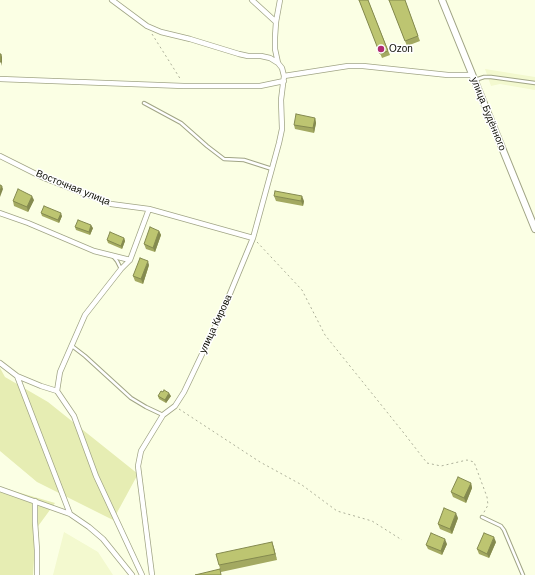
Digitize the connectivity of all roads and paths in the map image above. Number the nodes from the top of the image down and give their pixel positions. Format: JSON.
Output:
{"nodes":[{"id":1,"x":112,"y":0,"type":"edge"},
{"id":2,"x":252,"y":0,"type":"edge"},
{"id":3,"x":280,"y":0,"type":"edge"},
{"id":4,"x":442,"y":0,"type":"edge"},
{"id":5,"x":276,"y":22,"type":"junction"},
{"id":6,"x":147,"y":26,"type":"junction"},
{"id":7,"x":278,"y":63,"type":"junction"},
{"id":8,"x":284,"y":76,"type":"junction"},
{"id":9,"x":473,"y":77,"type":"junction"},
{"id":10,"x":0,"y":79,"type":"edge"},
{"id":11,"x":284,"y":81,"type":"junction"},
{"id":12,"x":535,"y":83,"type":"edge"},
{"id":13,"x":184,"y":86,"type":"junction"},
{"id":14,"x":144,"y":103,"type":"dead end"},
{"id":15,"x":0,"y":156,"type":"edge"},
{"id":16,"x":272,"y":169,"type":"junction"},
{"id":17,"x":149,"y":209,"type":"junction"},
{"id":18,"x":0,"y":213,"type":"edge"},
{"id":19,"x":535,"y":229,"type":"edge"},
{"id":20,"x":253,"y":238,"type":"junction"},
{"id":21,"x":112,"y":255,"type":"junction"},
{"id":22,"x":130,"y":260,"type":"junction"},
{"id":23,"x":121,"y":270,"type":"junction"},
{"id":24,"x":72,"y":346,"type":"junction"},
{"id":25,"x":0,"y":363,"type":"edge"},
{"id":26,"x":16,"y":376,"type":"junction"},
{"id":27,"x":58,"y":390,"type":"junction"},
{"id":28,"x":175,"y":406,"type":"junction"},
{"id":29,"x":163,"y":415,"type":"junction"},
{"id":30,"x":0,"y":490,"type":"edge"},
{"id":31,"x":35,"y":501,"type":"junction"},
{"id":32,"x":70,"y":514,"type":"junction"},
{"id":33,"x":482,"y":517,"type":"joint"},
{"id":34,"x":402,"y":540,"type":"dead end"},
{"id":35,"x":37,"y":575,"type":"edge"},
{"id":36,"x":132,"y":575,"type":"edge"},
{"id":37,"x":142,"y":575,"type":"edge"},
{"id":38,"x":152,"y":575,"type":"edge"},
{"id":39,"x":523,"y":575,"type":"edge"}],
"edges":[{"from":1,"to":6,"type":"street"},
{"from":2,"to":5,"type":"street"},
{"from":3,"to":5,"type":"street","name":"улица Кирова"},
{"from":4,"to":9,"type":"main road","name":"улица Будённого"},
{"from":5,"to":7,"type":"street","name":"улица Кирова"},
{"from":6,"to":7,"type":"street"},
{"from":6,"to":13,"type":"path"},
{"from":7,"to":8,"type":"street","name":"улица Кирова"},
{"from":8,"to":9,"type":"street"},
{"from":8,"to":11,"type":"street","name":"улица Кирова"},
{"from":9,"to":12,"type":"lane"},
{"from":9,"to":19,"type":"main road","name":"улица Будённого"},
{"from":10,"to":13,"type":"street"},
{"from":11,"to":13,"type":"street"},
{"from":11,"to":16,"type":"street","name":"улица Кирова"},
{"from":14,"to":16,"type":"lane"},
{"from":15,"to":17,"type":"street","name":"Восточная улица"},
{"from":16,"to":20,"type":"street","name":"улица Кирова"},
{"from":17,"to":20,"type":"street","name":"Восточная улица"},
{"from":17,"to":22,"type":"street"},
{"from":18,"to":21,"type":"street"},
{"from":20,"to":28,"type":"street","name":"улица Кирова"},
{"from":20,"to":33,"type":"path"},
{"from":21,"to":22,"type":"street"},
{"from":21,"to":23,"type":"lane"},
{"from":22,"to":23,"type":"street"},
{"from":23,"to":24,"type":"street"},
{"from":24,"to":27,"type":"street"},
{"from":24,"to":29,"type":"lane"},
{"from":25,"to":26,"type":"street"},
{"from":26,"to":27,"type":"street"},
{"from":26,"to":32,"type":"street"},
{"from":27,"to":37,"type":"street"},
{"from":28,"to":29,"type":"street","name":"улица Кирова"},
{"from":28,"to":34,"type":"path"},
{"from":29,"to":38,"type":"street","name":"улица Кирова"},
{"from":30,"to":31,"type":"street"},
{"from":31,"to":32,"type":"street"},
{"from":31,"to":35,"type":"street"},
{"from":32,"to":36,"type":"street"},
{"from":33,"to":39,"type":"lane"}]}
